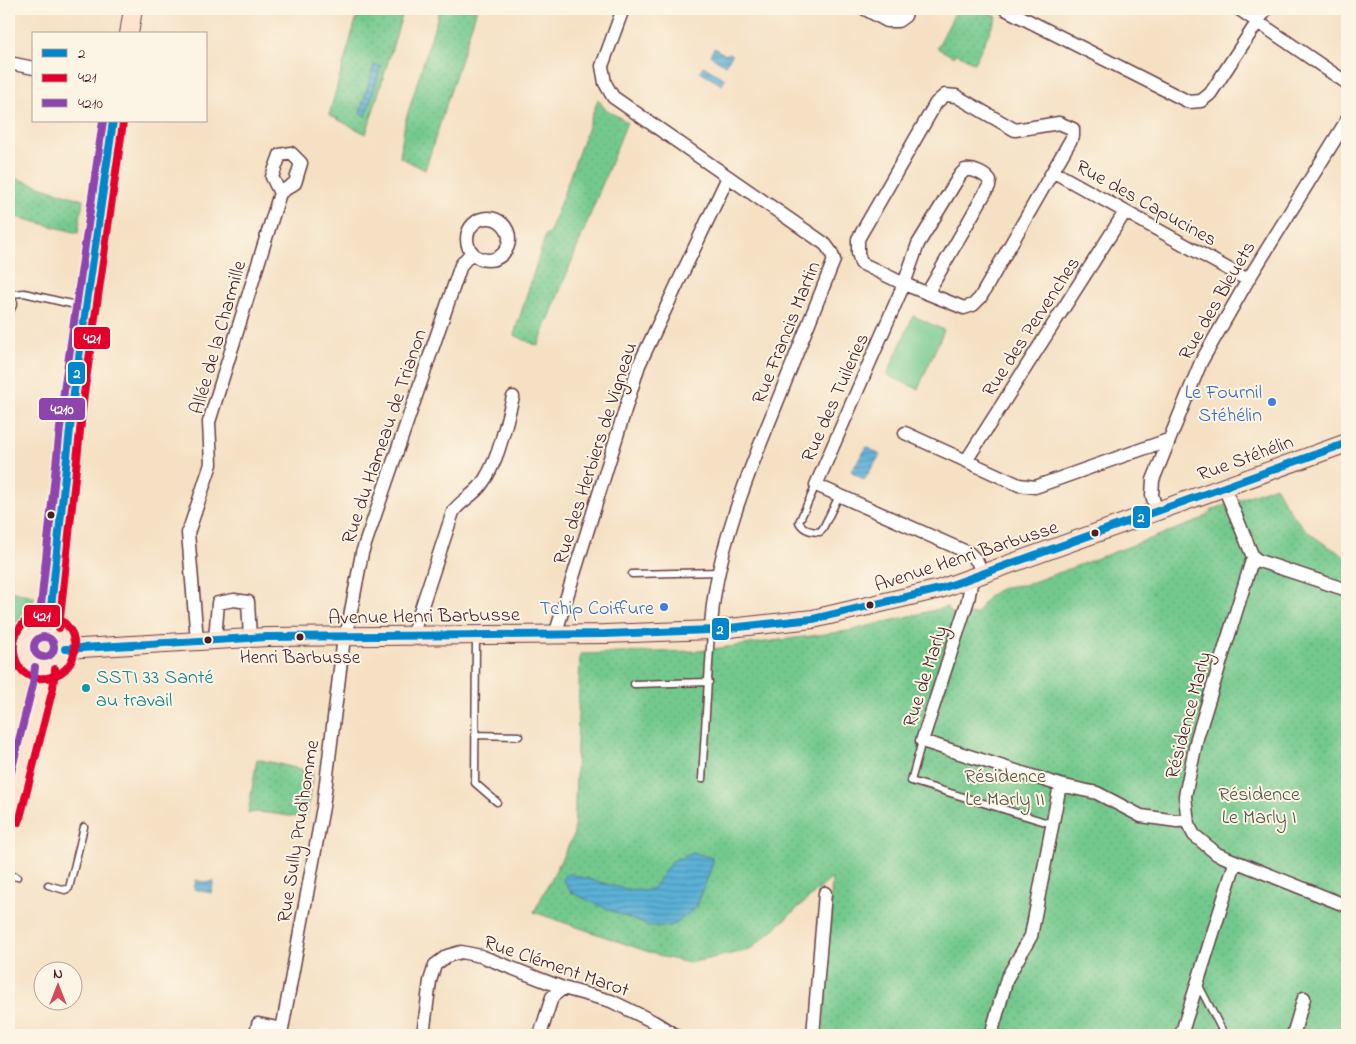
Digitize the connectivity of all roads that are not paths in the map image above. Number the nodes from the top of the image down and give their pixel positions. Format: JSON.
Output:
{"nodes":[{"id":1,"x":134,"y":9,"type":"edge"},
{"id":2,"x":623,"y":9,"type":"edge"},
{"id":3,"x":865,"y":9,"type":"edge"},
{"id":4,"x":907,"y":9,"type":"edge"},
{"id":5,"x":1005,"y":9,"type":"edge"},
{"id":6,"x":1239,"y":9,"type":"edge"},
{"id":7,"x":1266,"y":9,"type":"edge"},
{"id":8,"x":1257,"y":22,"type":"junction"},
{"id":9,"x":129,"y":32,"type":"edge"},
{"id":10,"x":9,"y":63,"type":"edge"},
{"id":11,"x":32,"y":68,"type":"edge"},
{"id":12,"x":1347,"y":82,"type":"edge"},
{"id":13,"x":1347,"y":120,"type":"edge"},
{"id":14,"x":113,"y":122,"type":"edge"},
{"id":15,"x":1054,"y":172,"type":"junction"},
{"id":16,"x":728,"y":177,"type":"junction"},
{"id":17,"x":280,"y":193,"type":"dead end"},
{"id":18,"x":1125,"y":212,"type":"junction"},
{"id":19,"x":472,"y":252,"type":"dead end"},
{"id":20,"x":1248,"y":280,"type":"junction"},
{"id":21,"x":904,"y":284,"type":"junction"},
{"id":22,"x":928,"y":292,"type":"junction"},
{"id":23,"x":10,"y":293,"type":"edge"},
{"id":24,"x":85,"y":307,"type":"junction"},
{"id":25,"x":9,"y":313,"type":"edge"},
{"id":26,"x":513,"y":397,"type":"dead end"},
{"id":27,"x":905,"y":434,"type":"dead end"},
{"id":28,"x":1168,"y":440,"type":"junction"},
{"id":29,"x":1347,"y":443,"type":"edge"},
{"id":30,"x":966,"y":461,"type":"junction"},
{"id":31,"x":816,"y":485,"type":"junction"},
{"id":32,"x":1224,"y":487,"type":"junction"},
{"id":33,"x":838,"y":496,"type":"junction"},
{"id":34,"x":1157,"y":513,"type":"junction"},
{"id":35,"x":1253,"y":556,"type":"junction"},
{"id":36,"x":720,"y":572,"type":"junction"},
{"id":37,"x":632,"y":574,"type":"dead end"},
{"id":38,"x":977,"y":577,"type":"junction"},
{"id":39,"x":1347,"y":590,"type":"edge"},
{"id":40,"x":49,"y":626,"type":"junction"},
{"id":41,"x":711,"y":630,"type":"junction"},
{"id":42,"x":555,"y":635,"type":"junction"},
{"id":43,"x":412,"y":636,"type":"junction"},
{"id":44,"x":476,"y":636,"type":"junction"},
{"id":45,"x":344,"y":637,"type":"junction"},
{"id":46,"x":250,"y":638,"type":"junction"},
{"id":47,"x":215,"y":639,"type":"junction"},
{"id":48,"x":196,"y":640,"type":"junction"},
{"id":49,"x":65,"y":649,"type":"junction"},
{"id":50,"x":16,"y":652,"type":"edge"},
{"id":51,"x":45,"y":668,"type":"junction"},
{"id":52,"x":709,"y":682,"type":"junction"},
{"id":53,"x":634,"y":684,"type":"dead end"},
{"id":54,"x":475,"y":736,"type":"junction"},
{"id":55,"x":519,"y":736,"type":"dead end"},
{"id":56,"x":922,"y":741,"type":"junction"},
{"id":57,"x":702,"y":779,"type":"dead end"},
{"id":58,"x":1060,"y":785,"type":"junction"},
{"id":59,"x":497,"y":802,"type":"dead end"},
{"id":60,"x":9,"y":820,"type":"edge"},
{"id":61,"x":1187,"y":820,"type":"junction"},
{"id":62,"x":1052,"y":824,"type":"junction"},
{"id":63,"x":84,"y":827,"type":"dead end"},
{"id":64,"x":1234,"y":863,"type":"junction"},
{"id":65,"x":9,"y":875,"type":"edge"},
{"id":66,"x":17,"y":877,"type":"dead end"},
{"id":67,"x":48,"y":885,"type":"dead end"},
{"id":68,"x":825,"y":893,"type":"dead end"},
{"id":69,"x":1347,"y":906,"type":"edge"},
{"id":70,"x":1198,"y":983,"type":"junction"},
{"id":71,"x":563,"y":988,"type":"junction"},
{"id":72,"x":1304,"y":998,"type":"dead end"},
{"id":73,"x":282,"y":1032,"type":"edge"},
{"id":74,"x":256,"y":1035,"type":"edge"},
{"id":75,"x":423,"y":1035,"type":"edge"},
{"id":76,"x":540,"y":1035,"type":"edge"},
{"id":77,"x":675,"y":1035,"type":"edge"},
{"id":78,"x":813,"y":1035,"type":"edge"},
{"id":79,"x":990,"y":1035,"type":"edge"},
{"id":80,"x":1181,"y":1035,"type":"edge"},
{"id":81,"x":1222,"y":1035,"type":"edge"},
{"id":82,"x":1293,"y":1035,"type":"edge"}],
"edges":[{"from":1,"to":9,"type":"street"},
{"from":2,"to":16,"type":"street","name":"Rue Francis Martin"},
{"from":3,"to":4,"type":"street"},
{"from":5,"to":8,"type":"street"},
{"from":6,"to":8,"type":"street"},
{"from":7,"to":8,"type":"street"},
{"from":8,"to":12,"type":"street"},
{"from":10,"to":11,"type":"street"},
{"from":13,"to":20,"type":"street","name":"Rue des Bleuets"},
{"from":14,"to":24,"type":"street"},
{"from":15,"to":18,"type":"street","name":"Rue des Capucines"},
{"from":15,"to":21,"type":"street"},
{"from":15,"to":22,"type":"street"},
{"from":16,"to":36,"type":"street","name":"Rue Francis Martin"},
{"from":16,"to":42,"type":"street","name":"Rue des Herbiers de Vigneau"},
{"from":17,"to":48,"type":"street","name":"Allée de la Charmille"},
{"from":18,"to":20,"type":"street","name":"Rue des Capucines"},
{"from":18,"to":30,"type":"street","name":"Rue des Pervenches"},
{"from":19,"to":45,"type":"street","name":"Rue du Hameau de Trianon"},
{"from":20,"to":28,"type":"street","name":"Rue des Bleuets"},
{"from":21,"to":22,"type":"street"},
{"from":21,"to":22,"type":"street","name":"Rue des Tuileries"},
{"from":21,"to":31,"type":"street","name":"Rue des Tuileries"},
{"from":23,"to":24,"type":"lane"},
{"from":23,"to":25,"type":"lane"},
{"from":24,"to":40,"type":"street"},
{"from":26,"to":43,"type":"street"},
{"from":27,"to":30,"type":"street"},
{"from":28,"to":30,"type":"street"},
{"from":28,"to":34,"type":"street","name":"Rue des Bleuets"},
{"from":29,"to":32,"type":"street","name":"Rue Stéhélin"},
{"from":31,"to":33,"type":"street","name":"Rue des Tuileries"},
{"from":31,"to":33,"type":"lane"},
{"from":32,"to":34,"type":"street","name":"Rue Stéhélin"},
{"from":32,"to":35,"type":"street"},
{"from":33,"to":38,"type":"street","name":"Rue des Tuileries"},
{"from":34,"to":38,"type":"street","name":"Avenue Henri Barbusse"},
{"from":35,"to":39,"type":"street"},
{"from":35,"to":61,"type":"street","name":"Résidence Marly"},
{"from":36,"to":37,"type":"lane"},
{"from":36,"to":41,"type":"street","name":"Rue Francis Martin"},
{"from":38,"to":41,"type":"street","name":"Avenue Henri Barbusse"},
{"from":38,"to":56,"type":"street","name":"Rue de Marly"},
{"from":40,"to":49,"type":"street"},
{"from":40,"to":50,"type":"street"},
{"from":41,"to":42,"type":"street","name":"Avenue Henri Barbusse"},
{"from":41,"to":52,"type":"lane"},
{"from":42,"to":44,"type":"street","name":"Avenue Henri Barbusse"},
{"from":43,"to":44,"type":"street","name":"Avenue Henri Barbusse"},
{"from":43,"to":45,"type":"street","name":"Avenue Henri Barbusse"},
{"from":44,"to":54,"type":"lane"},
{"from":45,"to":46,"type":"street","name":"Avenue Henri Barbusse"},
{"from":45,"to":73,"type":"street","name":"Rue Sully Prud'homme"},
{"from":46,"to":47,"type":"street","name":"Avenue Henri Barbusse"},
{"from":46,"to":47,"type":"street"},
{"from":47,"to":48,"type":"street","name":"Avenue Henri Barbusse"},
{"from":48,"to":49,"type":"street","name":"Avenue Henri Barbusse"},
{"from":49,"to":51,"type":"street"},
{"from":50,"to":51,"type":"street"},
{"from":51,"to":60,"type":"street"},
{"from":52,"to":53,"type":"lane"},
{"from":52,"to":57,"type":"lane"},
{"from":54,"to":55,"type":"lane"},
{"from":54,"to":59,"type":"lane"},
{"from":56,"to":58,"type":"street","name":"Rue de Marly"},
{"from":56,"to":62,"type":"lane"},
{"from":58,"to":61,"type":"street","name":"Rue de Marly"},
{"from":58,"to":62,"type":"street"},
{"from":61,"to":64,"type":"street","name":"Résidence Marly"},
{"from":62,"to":79,"type":"street"},
{"from":63,"to":67,"type":"lane"},
{"from":64,"to":69,"type":"street","name":"Résidence Marly"},
{"from":64,"to":70,"type":"street"},
{"from":65,"to":66,"type":"lane"},
{"from":68,"to":78,"type":"street"},
{"from":70,"to":80,"type":"street"},
{"from":70,"to":81,"type":"lane"},
{"from":71,"to":75,"type":"street","name":"Rue Clément Marot"},
{"from":71,"to":76,"type":"street"},
{"from":71,"to":77,"type":"street","name":"Rue Clément Marot"},
{"from":72,"to":82,"type":"street"},
{"from":73,"to":74,"type":"street","name":"Rue Sully Prud'homme"}]}
